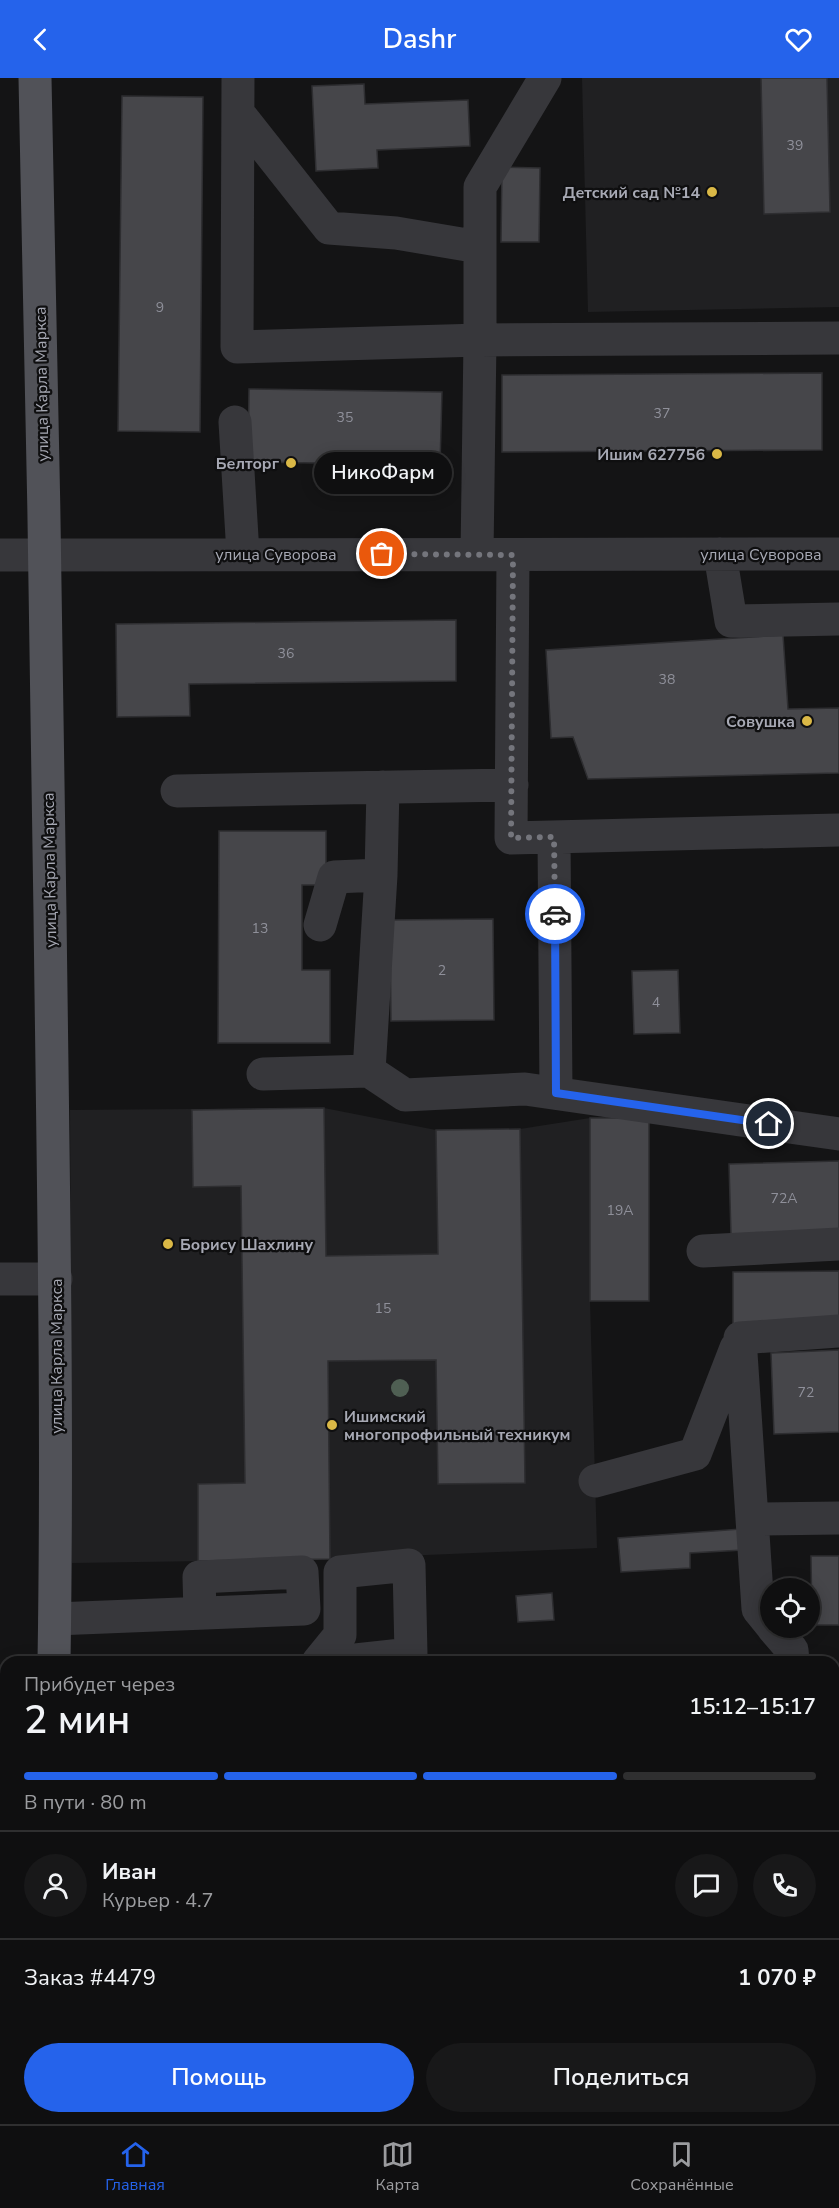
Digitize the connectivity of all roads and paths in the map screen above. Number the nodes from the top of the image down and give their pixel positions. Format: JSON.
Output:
{"nodes":[{"id":1,"x":35,"y":78,"type":"edge"},
{"id":2,"x":238,"y":78,"type":"edge"},
{"id":3,"x":544,"y":78,"type":"edge"},
{"id":4,"x":238,"y":114,"type":"junction"},
{"id":5,"x":479,"y":247,"type":"junction"},
{"id":6,"x":839,"y":338,"type":"edge"},
{"id":7,"x":480,"y":340,"type":"junction"},
{"id":8,"x":235,"y":422,"type":"dead end"},
{"id":9,"x":45,"y":554,"type":"junction"},
{"id":10,"x":243,"y":554,"type":"junction"},
{"id":11,"x":477,"y":554,"type":"junction"},
{"id":12,"x":720,"y":554,"type":"junction"},
{"id":13,"x":839,"y":554,"type":"edge"},
{"id":14,"x":0,"y":555,"type":"edge"},
{"id":15,"x":513,"y":555,"type":"junction"},
{"id":16,"x":839,"y":619,"type":"edge"},
{"id":17,"x":512,"y":785,"type":"junction"},
{"id":18,"x":383,"y":787,"type":"junction"},
{"id":19,"x":177,"y":791,"type":"dead end"},
{"id":20,"x":839,"y":830,"type":"edge"},
{"id":21,"x":554,"y":837,"type":"junction"},
{"id":22,"x":381,"y":875,"type":"junction"},
{"id":23,"x":320,"y":925,"type":"dead end"},
{"id":24,"x":369,"y":1071,"type":"junction"},
{"id":25,"x":263,"y":1074,"type":"dead end"},
{"id":26,"x":556,"y":1093,"type":"junction"},
{"id":27,"x":839,"y":1134,"type":"edge"},
{"id":28,"x":839,"y":1244,"type":"edge"},
{"id":29,"x":703,"y":1251,"type":"dead end"},
{"id":30,"x":0,"y":1279,"type":"edge"},
{"id":31,"x":56,"y":1279,"type":"junction"},
{"id":32,"x":839,"y":1331,"type":"edge"},
{"id":33,"x":740,"y":1338,"type":"junction"},
{"id":34,"x":595,"y":1481,"type":"dead end"},
{"id":35,"x":839,"y":1518,"type":"edge"},
{"id":36,"x":752,"y":1519,"type":"junction"},
{"id":37,"x":760,"y":1611,"type":"edge"},
{"id":38,"x":200,"y":1613,"type":"dead end"},
{"id":39,"x":55,"y":1619,"type":"junction"},
{"id":40,"x":782,"y":1638,"type":"edge"},
{"id":41,"x":54,"y":1656,"type":"edge"},
{"id":42,"x":323,"y":1656,"type":"edge"},
{"id":43,"x":392,"y":1656,"type":"edge"},
{"id":44,"x":792,"y":1656,"type":"edge"}],
"edges":[{"from":1,"to":9,"type":"main road","name":"улица Карла Маркса"},
{"from":2,"to":4,"type":"street"},
{"from":3,"to":5,"type":"street"},
{"from":4,"to":5,"type":"street"},
{"from":4,"to":7,"type":"street"},
{"from":5,"to":7,"type":"street"},
{"from":6,"to":7,"type":"street"},
{"from":7,"to":11,"type":"street"},
{"from":8,"to":10,"type":"street"},
{"from":9,"to":10,"type":"street","name":"улица Суворова"},
{"from":9,"to":14,"type":"street","name":"улица Суворова"},
{"from":9,"to":31,"type":"main road","name":"улица Карла Маркса"},
{"from":10,"to":11,"type":"street","name":"улица Суворова"},
{"from":11,"to":15,"type":"street","name":"улица Суворова"},
{"from":12,"to":13,"type":"street","name":"улица Суворова"},
{"from":12,"to":15,"type":"street","name":"улица Суворова"},
{"from":12,"to":16,"type":"street"},
{"from":15,"to":17,"type":"street"},
{"from":17,"to":18,"type":"street"},
{"from":17,"to":21,"type":"street"},
{"from":18,"to":19,"type":"street"},
{"from":18,"to":22,"type":"street"},
{"from":20,"to":21,"type":"street"},
{"from":21,"to":26,"type":"street"},
{"from":22,"to":23,"type":"street"},
{"from":22,"to":24,"type":"street"},
{"from":24,"to":25,"type":"street"},
{"from":24,"to":26,"type":"street"},
{"from":26,"to":27,"type":"street"},
{"from":28,"to":29,"type":"street"},
{"from":30,"to":31,"type":"street"},
{"from":31,"to":39,"type":"main road","name":"улица Карла Маркса"},
{"from":32,"to":33,"type":"street"},
{"from":33,"to":34,"type":"street"},
{"from":33,"to":36,"type":"street"},
{"from":35,"to":36,"type":"street"},
{"from":36,"to":37,"type":"street"},
{"from":38,"to":39,"type":"street"},
{"from":39,"to":41,"type":"main road","name":"улица Карла Маркса"},
{"from":40,"to":44,"type":"street"},
{"from":42,"to":43,"type":"street"}]}
